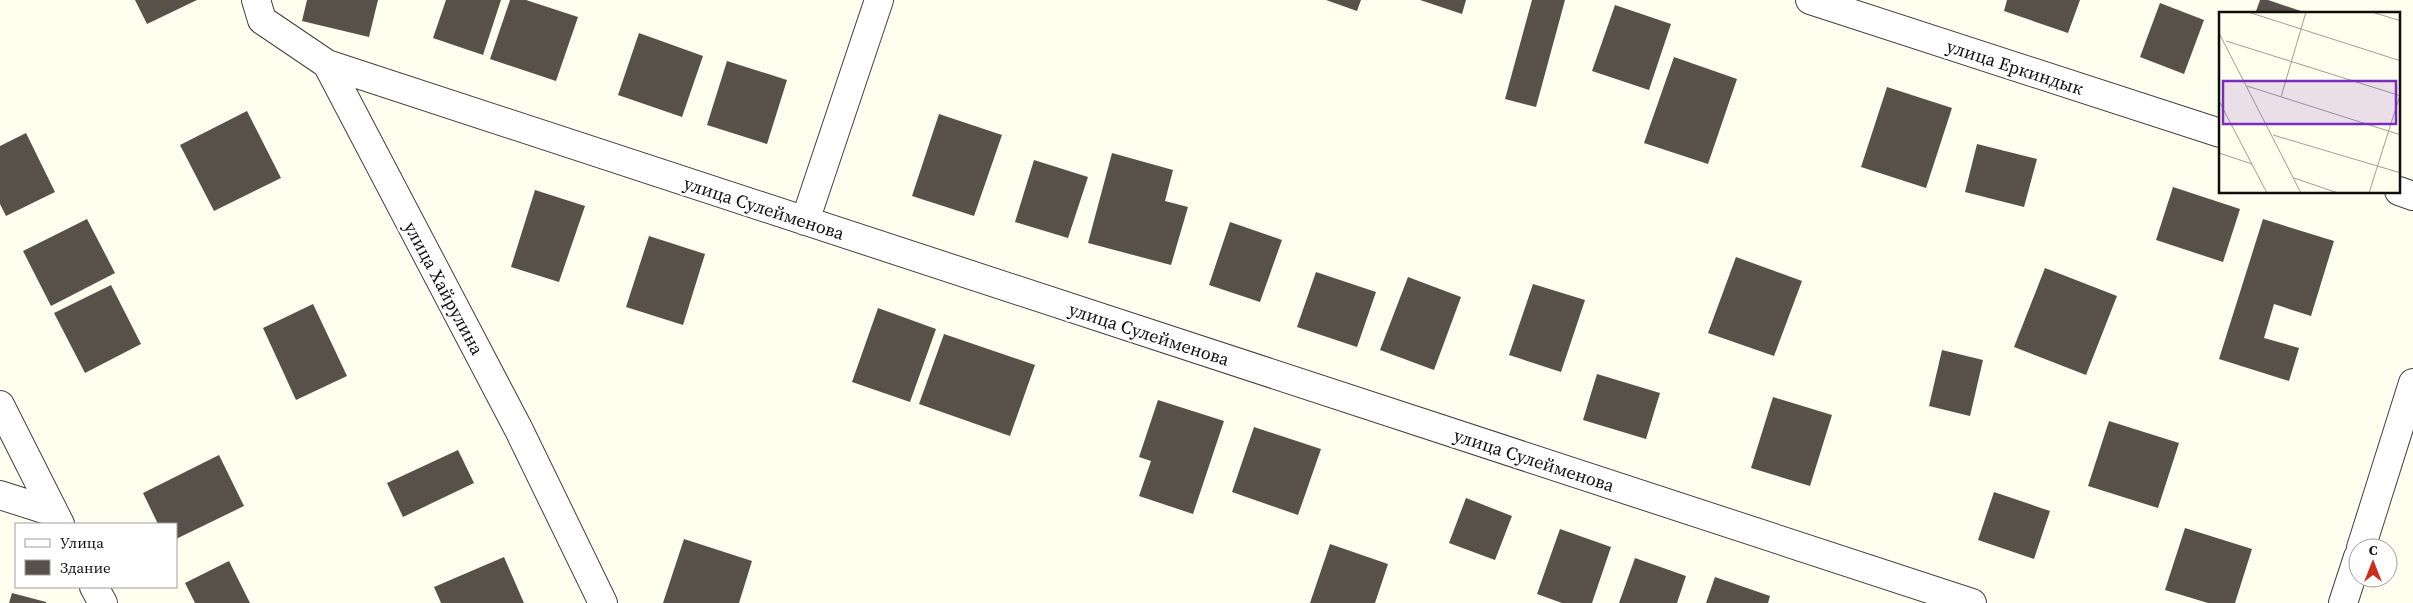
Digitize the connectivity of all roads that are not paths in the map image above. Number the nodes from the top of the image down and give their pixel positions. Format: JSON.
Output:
{"nodes":[{"id":1,"x":256,"y":0,"type":"edge"},
{"id":2,"x":879,"y":0,"type":"edge"},
{"id":3,"x":1810,"y":0,"type":"edge"},
{"id":4,"x":327,"y":64,"type":"junction"},
{"id":5,"x":2219,"y":133,"type":"edge"},
{"id":6,"x":2400,"y":191,"type":"edge"},
{"id":7,"x":2413,"y":196,"type":"edge"},
{"id":8,"x":805,"y":221,"type":"junction"},
{"id":9,"x":2413,"y":383,"type":"edge"},
{"id":10,"x":0,"y":406,"type":"edge"},
{"id":11,"x":0,"y":496,"type":"edge"},
{"id":12,"x":57,"y":518,"type":"edge"},
{"id":13,"x":2364,"y":538,"type":"edge"},
{"id":14,"x":95,"y":588,"type":"edge"},
{"id":15,"x":2348,"y":588,"type":"edge"},
{"id":16,"x":103,"y":603,"type":"edge"},
{"id":17,"x":603,"y":603,"type":"edge"},
{"id":18,"x":1972,"y":603,"type":"edge"},
{"id":19,"x":2343,"y":603,"type":"edge"}],
"edges":[{"from":1,"to":4,"type":"street","name":"улица Хайрулина"},
{"from":2,"to":8,"type":"street"},
{"from":3,"to":5,"type":"street","name":"улица Еркиндык"},
{"from":4,"to":8,"type":"street","name":"улица Сулейменова"},
{"from":4,"to":17,"type":"street","name":"улица Хайрулина"},
{"from":6,"to":7,"type":"street"},
{"from":8,"to":18,"type":"street","name":"улица Сулейменова"},
{"from":9,"to":13,"type":"street"},
{"from":10,"to":12,"type":"street"},
{"from":11,"to":12,"type":"street"},
{"from":14,"to":16,"type":"street"},
{"from":15,"to":19,"type":"street"}]}
